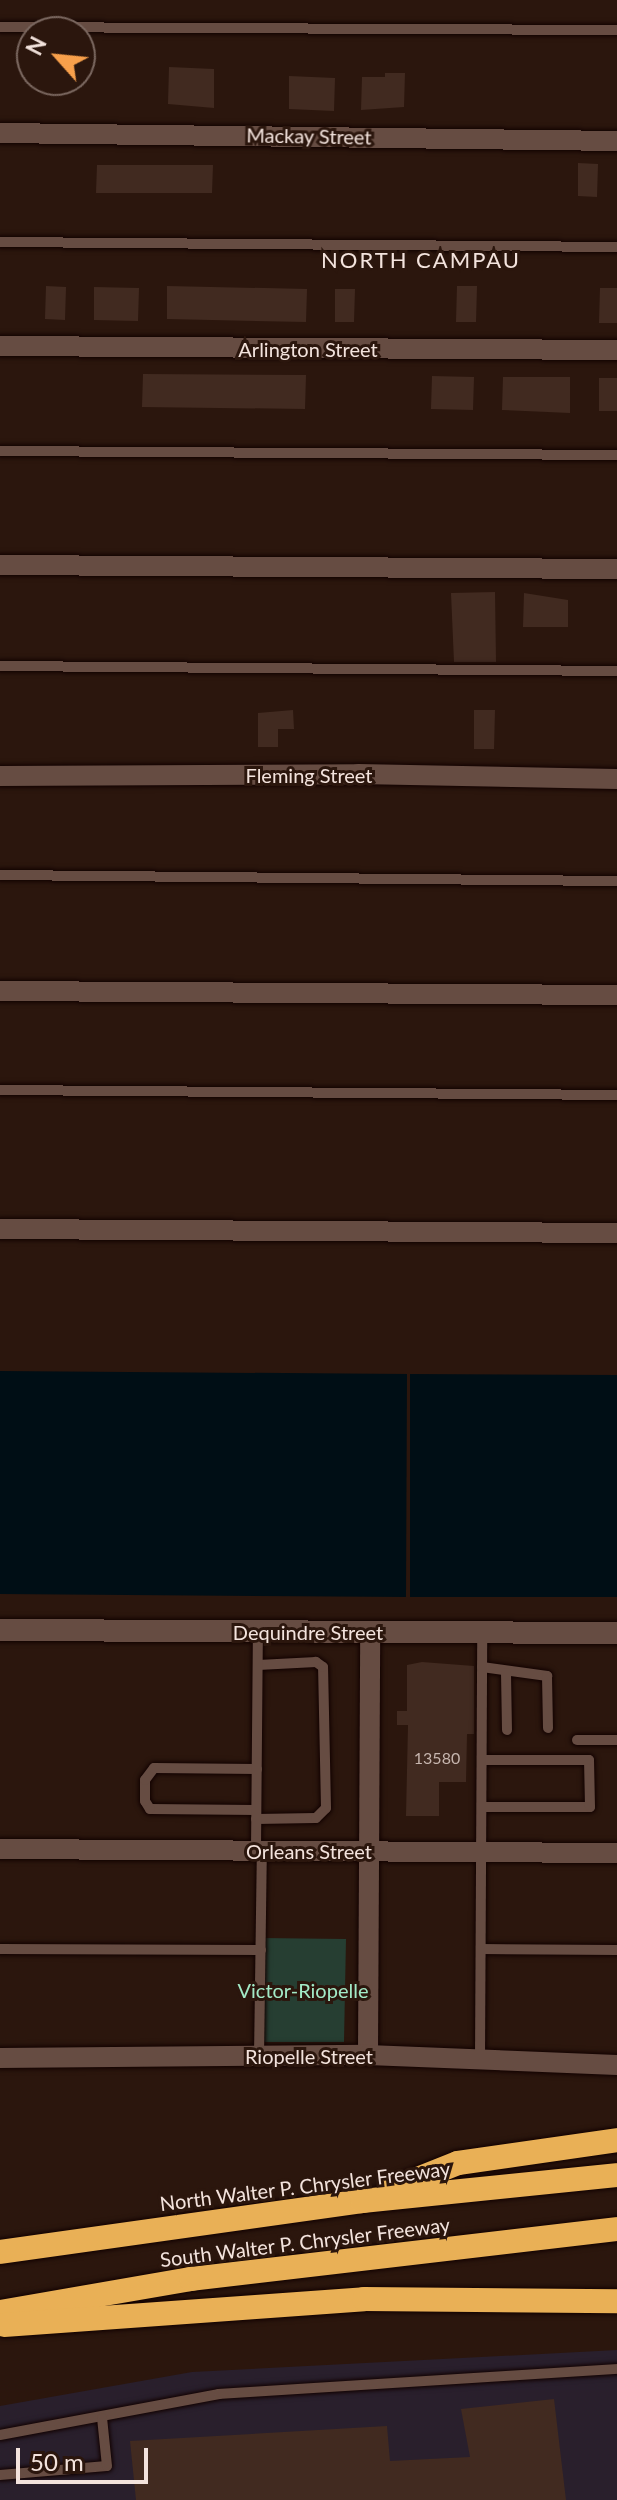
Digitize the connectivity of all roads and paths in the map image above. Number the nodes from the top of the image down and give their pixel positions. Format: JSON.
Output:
{"nodes":[{"id":1,"x":0,"y":27,"type":"edge"},
{"id":2,"x":617,"y":30,"type":"edge"},
{"id":3,"x":0,"y":133,"type":"edge"},
{"id":4,"x":617,"y":141,"type":"edge"},
{"id":5,"x":0,"y":242,"type":"edge"},
{"id":6,"x":617,"y":247,"type":"edge"},
{"id":7,"x":0,"y":346,"type":"edge"},
{"id":8,"x":617,"y":350,"type":"edge"},
{"id":9,"x":0,"y":451,"type":"edge"},
{"id":10,"x":617,"y":455,"type":"edge"},
{"id":11,"x":0,"y":565,"type":"edge"},
{"id":12,"x":617,"y":569,"type":"edge"},
{"id":13,"x":0,"y":666,"type":"edge"},
{"id":14,"x":617,"y":671,"type":"edge"},
{"id":15,"x":0,"y":776,"type":"edge"},
{"id":16,"x":617,"y":779,"type":"edge"},
{"id":17,"x":0,"y":875,"type":"edge"},
{"id":18,"x":617,"y":881,"type":"edge"},
{"id":19,"x":0,"y":991,"type":"edge"},
{"id":20,"x":617,"y":995,"type":"edge"},
{"id":21,"x":0,"y":1090,"type":"edge"},
{"id":22,"x":617,"y":1095,"type":"edge"},
{"id":23,"x":0,"y":1229,"type":"edge"},
{"id":24,"x":617,"y":1233,"type":"edge"},
{"id":25,"x":0,"y":1630,"type":"edge"},
{"id":26,"x":258,"y":1631,"type":"junction"},
{"id":27,"x":370,"y":1632,"type":"junction"},
{"id":28,"x":482,"y":1633,"type":"junction"},
{"id":29,"x":617,"y":1633,"type":"edge"},
{"id":30,"x":258,"y":1665,"type":"junction"},
{"id":31,"x":482,"y":1667,"type":"junction"},
{"id":32,"x":506,"y":1673,"type":"junction"},
{"id":33,"x":548,"y":1728,"type":"dead end"},
{"id":34,"x":507,"y":1730,"type":"dead end"},
{"id":35,"x":577,"y":1740,"type":"dead end"},
{"id":36,"x":617,"y":1740,"type":"edge"},
{"id":37,"x":482,"y":1760,"type":"junction"},
{"id":38,"x":257,"y":1769,"type":"junction"},
{"id":39,"x":482,"y":1807,"type":"junction"},
{"id":40,"x":256,"y":1814,"type":"junction"},
{"id":41,"x":0,"y":1849,"type":"edge"},
{"id":42,"x":259,"y":1850,"type":"junction"},
{"id":43,"x":370,"y":1851,"type":"junction"},
{"id":44,"x":481,"y":1852,"type":"junction"},
{"id":45,"x":617,"y":1853,"type":"edge"},
{"id":46,"x":0,"y":1949,"type":"edge"},
{"id":47,"x":481,"y":1949,"type":"junction"},
{"id":48,"x":261,"y":1950,"type":"junction"},
{"id":49,"x":617,"y":1950,"type":"edge"},
{"id":50,"x":368,"y":2055,"type":"junction"},
{"id":51,"x":259,"y":2056,"type":"junction"},
{"id":52,"x":0,"y":2058,"type":"edge"},
{"id":53,"x":480,"y":2060,"type":"junction"},
{"id":54,"x":617,"y":2065,"type":"edge"},
{"id":55,"x":617,"y":2140,"type":"edge"},
{"id":56,"x":617,"y":2175,"type":"edge"},
{"id":57,"x":362,"y":2201,"type":"junction"},
{"id":58,"x":617,"y":2229,"type":"edge"},
{"id":59,"x":0,"y":2252,"type":"edge"},
{"id":60,"x":617,"y":2301,"type":"edge"},
{"id":61,"x":0,"y":2312,"type":"edge"},
{"id":62,"x":0,"y":2325,"type":"edge"},
{"id":63,"x":617,"y":2369,"type":"edge"},
{"id":64,"x":102,"y":2418,"type":"junction"},
{"id":65,"x":0,"y":2435,"type":"edge"},
{"id":66,"x":0,"y":2475,"type":"edge"}],
"edges":[{"from":1,"to":2,"type":"lane"},
{"from":3,"to":4,"type":"street","name":"Mackay Street"},
{"from":5,"to":6,"type":"lane"},
{"from":7,"to":8,"type":"street","name":"Arlington Street"},
{"from":9,"to":10,"type":"lane"},
{"from":11,"to":12,"type":"street"},
{"from":13,"to":14,"type":"lane"},
{"from":15,"to":16,"type":"street","name":"Fleming Street"},
{"from":17,"to":18,"type":"lane"},
{"from":19,"to":20,"type":"street"},
{"from":21,"to":22,"type":"lane"},
{"from":23,"to":24,"type":"street"},
{"from":25,"to":26,"type":"street","name":"Dequindre Street"},
{"from":26,"to":27,"type":"street","name":"Dequindre Street"},
{"from":26,"to":30,"type":"lane"},
{"from":27,"to":28,"type":"street","name":"Dequindre Street"},
{"from":27,"to":43,"type":"street"},
{"from":28,"to":29,"type":"street","name":"Dequindre Street"},
{"from":28,"to":31,"type":"lane"},
{"from":30,"to":38,"type":"lane"},
{"from":30,"to":40,"type":"lane"},
{"from":31,"to":32,"type":"lane"},
{"from":31,"to":37,"type":"lane"},
{"from":32,"to":33,"type":"lane"},
{"from":32,"to":34,"type":"lane"},
{"from":35,"to":36,"type":"lane"},
{"from":37,"to":39,"type":"lane"},
{"from":37,"to":39,"type":"lane"},
{"from":38,"to":40,"type":"lane"},
{"from":38,"to":40,"type":"lane"},
{"from":39,"to":44,"type":"lane"},
{"from":40,"to":42,"type":"lane"},
{"from":41,"to":42,"type":"street","name":"Orleans Street"},
{"from":42,"to":43,"type":"street","name":"Orleans Street"},
{"from":42,"to":48,"type":"lane"},
{"from":43,"to":44,"type":"street","name":"Orleans Street"},
{"from":43,"to":50,"type":"street"},
{"from":44,"to":45,"type":"street","name":"Orleans Street"},
{"from":44,"to":47,"type":"lane"},
{"from":46,"to":48,"type":"lane"},
{"from":47,"to":49,"type":"lane"},
{"from":47,"to":53,"type":"lane"},
{"from":48,"to":51,"type":"lane"},
{"from":50,"to":51,"type":"street","name":"Riopelle Street"},
{"from":50,"to":53,"type":"street","name":"Riopelle Street"},
{"from":51,"to":52,"type":"street","name":"Riopelle Street"},
{"from":53,"to":54,"type":"street","name":"Riopelle Street"},
{"from":55,"to":57,"type":"highway"},
{"from":56,"to":57,"type":"highway","name":"North Walter P. Chrysler Freeway"},
{"from":57,"to":59,"type":"highway","name":"North Walter P. Chrysler Freeway"},
{"from":58,"to":61,"type":"highway","name":"South Walter P. Chrysler Freeway"},
{"from":60,"to":62,"type":"highway"},
{"from":63,"to":64,"type":"lane"},
{"from":64,"to":65,"type":"lane"},
{"from":64,"to":66,"type":"lane"}]}
